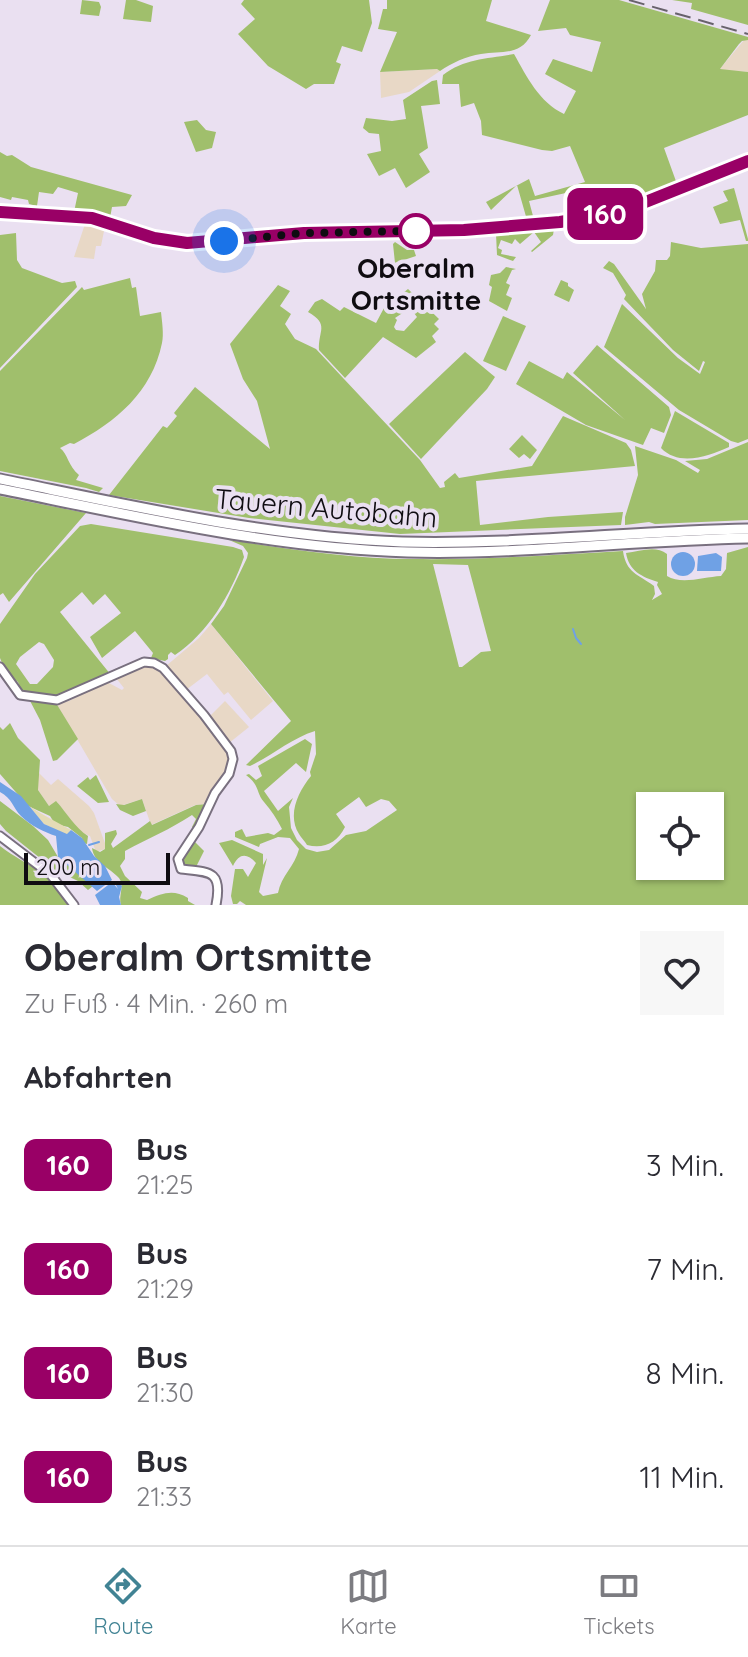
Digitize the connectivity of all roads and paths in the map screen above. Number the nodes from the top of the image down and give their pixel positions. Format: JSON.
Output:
{"nodes":[{"id":1,"x":748,"y":161,"type":"edge"},
{"id":2,"x":0,"y":212,"type":"edge"},
{"id":3,"x":0,"y":479,"type":"edge"},
{"id":4,"x":0,"y":489,"type":"edge"},
{"id":5,"x":97,"y":503,"type":"junction"},
{"id":6,"x":748,"y":529,"type":"edge"},
{"id":7,"x":748,"y":538,"type":"edge"},
{"id":8,"x":623,"y":539,"type":"junction"},
{"id":9,"x":0,"y":667,"type":"edge"},
{"id":10,"x":0,"y":836,"type":"edge"},
{"id":11,"x":74,"y":905,"type":"edge"},
{"id":12,"x":216,"y":905,"type":"edge"}],
"edges":[{"from":1,"to":2,"type":"main road"},
{"from":3,"to":5,"type":"highway","name":"Tauern Autobahn"},
{"from":4,"to":5,"type":"highway","name":"Tauern Autobahn"},
{"from":5,"to":8,"type":"highway","name":"Tauern Autobahn"},
{"from":6,"to":8,"type":"highway","name":"Tauern Autobahn"},
{"from":7,"to":8,"type":"highway","name":"Tauern Autobahn"},
{"from":9,"to":12,"type":"main road"},
{"from":10,"to":11,"type":"main road"}]}
